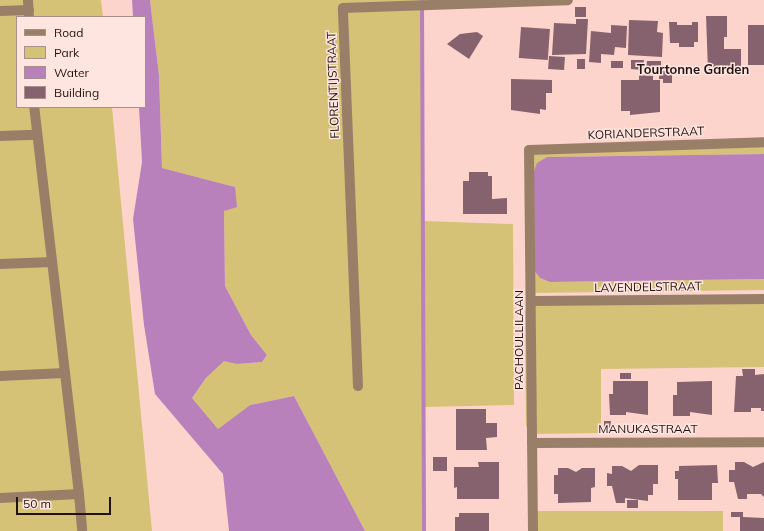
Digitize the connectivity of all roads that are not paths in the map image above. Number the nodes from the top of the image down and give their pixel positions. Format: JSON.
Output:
{"nodes":[{"id":1,"x":568,"y":0,"type":"edge"},
{"id":2,"x":342,"y":4,"type":"edge"},
{"id":3,"x":29,"y":9,"type":"edge"},
{"id":4,"x":0,"y":12,"type":"edge"},
{"id":5,"x":34,"y":108,"type":"edge"},
{"id":6,"x":36,"y":135,"type":"junction"},
{"id":7,"x":0,"y":136,"type":"edge"},
{"id":8,"x":764,"y":142,"type":"edge"},
{"id":9,"x":529,"y":150,"type":"joint"},
{"id":10,"x":52,"y":262,"type":"junction"},
{"id":11,"x":0,"y":264,"type":"edge"},
{"id":12,"x":764,"y":299,"type":"edge"},
{"id":13,"x":532,"y":302,"type":"junction"},
{"id":14,"x":65,"y":373,"type":"junction"},
{"id":15,"x":0,"y":376,"type":"edge"},
{"id":16,"x":358,"y":386,"type":"dead end"},
{"id":17,"x":764,"y":442,"type":"edge"},
{"id":18,"x":532,"y":443,"type":"junction"},
{"id":19,"x":79,"y":494,"type":"junction"},
{"id":20,"x":0,"y":498,"type":"edge"},
{"id":21,"x":82,"y":531,"type":"edge"},
{"id":22,"x":533,"y":531,"type":"edge"}],
"edges":[{"from":1,"to":2,"type":"street","name":"FLORENTIJSTRAAT"},
{"from":2,"to":16,"type":"street","name":"FLORENTIJSTRAAT"},
{"from":3,"to":4,"type":"street"},
{"from":5,"to":6,"type":"street"},
{"from":6,"to":7,"type":"street"},
{"from":6,"to":10,"type":"street"},
{"from":8,"to":9,"type":"street","name":"KORIANDERSTRAAT"},
{"from":9,"to":13,"type":"street","name":"PACHOULLILAAN"},
{"from":10,"to":11,"type":"street"},
{"from":10,"to":14,"type":"street"},
{"from":12,"to":13,"type":"street","name":"LAVENDELSTRAAT"},
{"from":13,"to":18,"type":"street","name":"PACHOULLILAAN"},
{"from":14,"to":15,"type":"street"},
{"from":14,"to":19,"type":"street"},
{"from":17,"to":18,"type":"street","name":"MANUKASTRAAT"},
{"from":18,"to":22,"type":"street","name":"PACHOULLILAAN"},
{"from":19,"to":20,"type":"street"},
{"from":19,"to":21,"type":"street"}]}
